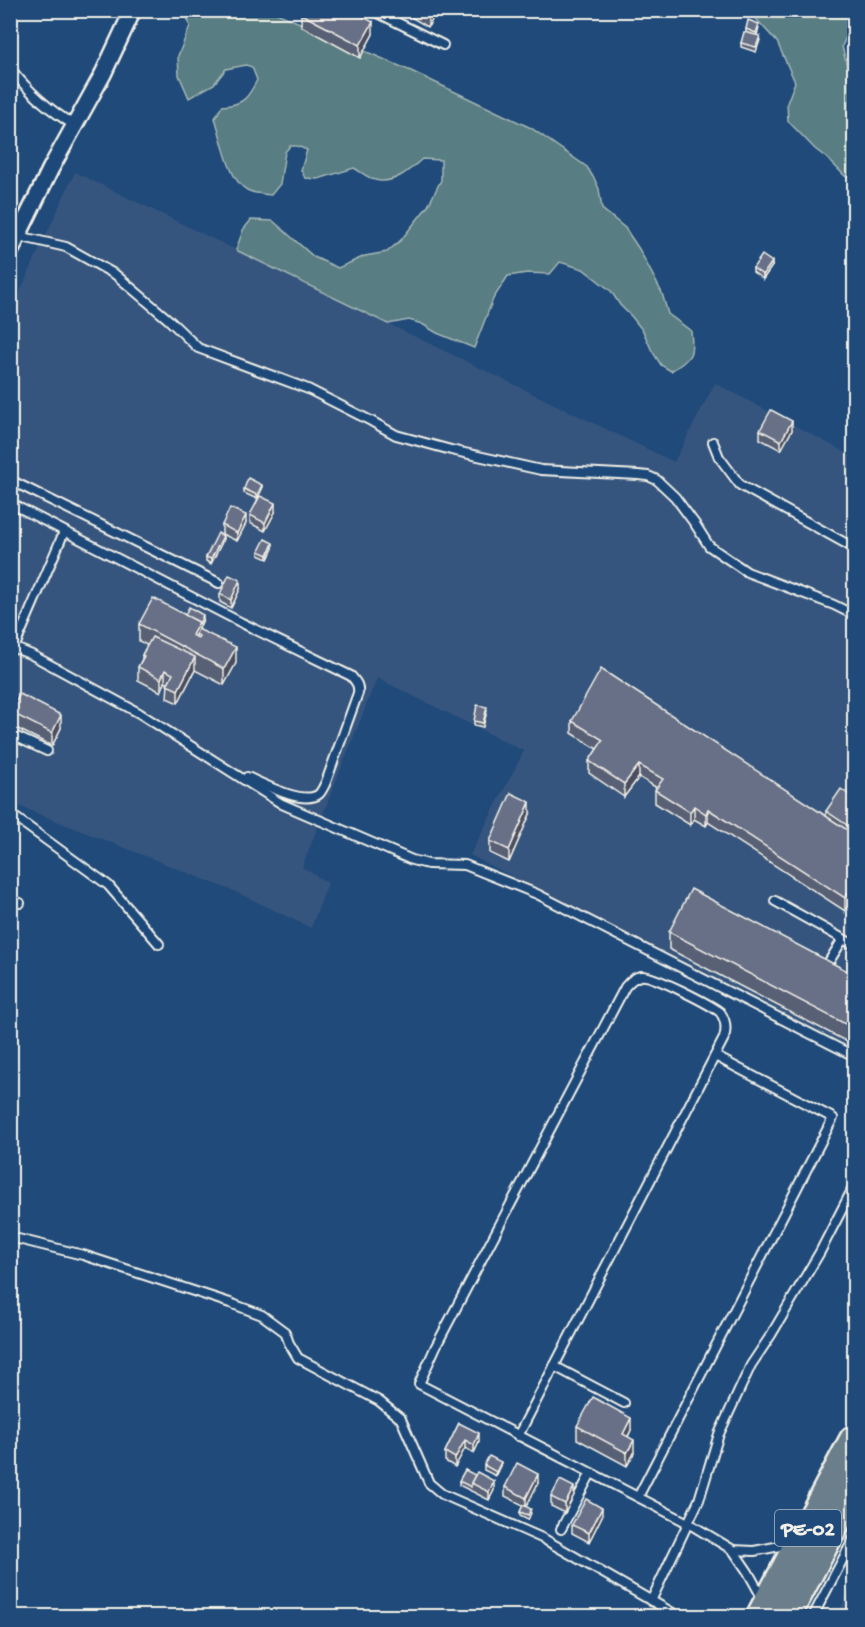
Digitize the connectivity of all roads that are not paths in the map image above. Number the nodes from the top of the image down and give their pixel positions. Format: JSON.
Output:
{"nodes":[{"id":1,"x":133,"y":10,"type":"edge"},
{"id":2,"x":372,"y":10,"type":"edge"},
{"id":3,"x":443,"y":45,"type":"dead end"},
{"id":4,"x":10,"y":68,"type":"edge"},
{"id":5,"x":74,"y":125,"type":"junction"},
{"id":6,"x":18,"y":236,"type":"junction"},
{"id":7,"x":10,"y":252,"type":"edge"},
{"id":8,"x":713,"y":442,"type":"dead end"},
{"id":9,"x":10,"y":480,"type":"edge"},
{"id":10,"x":10,"y":503,"type":"edge"},
{"id":11,"x":64,"y":532,"type":"junction"},
{"id":12,"x":855,"y":548,"type":"edge"},
{"id":13,"x":219,"y":583,"type":"dead end"},
{"id":14,"x":855,"y":615,"type":"edge"},
{"id":15,"x":12,"y":647,"type":"edge"},
{"id":16,"x":10,"y":734,"type":"edge"},
{"id":17,"x":47,"y":751,"type":"dead end"},
{"id":18,"x":228,"y":769,"type":"junction"},
{"id":19,"x":10,"y":816,"type":"edge"},
{"id":20,"x":10,"y":901,"type":"edge"},
{"id":21,"x":775,"y":901,"type":"dead end"},
{"id":22,"x":20,"y":903,"type":"dead end"},
{"id":23,"x":843,"y":939,"type":"junction"},
{"id":24,"x":159,"y":944,"type":"dead end"},
{"id":25,"x":855,"y":945,"type":"edge"},
{"id":26,"x":825,"y":968,"type":"edge"},
{"id":27,"x":715,"y":1056,"type":"junction"},
{"id":28,"x":855,"y":1056,"type":"edge"},
{"id":29,"x":855,"y":1186,"type":"edge"},
{"id":30,"x":10,"y":1237,"type":"edge"},
{"id":31,"x":554,"y":1366,"type":"junction"},
{"id":32,"x":624,"y":1403,"type":"dead end"},
{"id":33,"x":518,"y":1436,"type":"junction"},
{"id":34,"x":855,"y":1440,"type":"edge"},
{"id":35,"x":591,"y":1473,"type":"junction"},
{"id":36,"x":855,"y":1487,"type":"edge"},
{"id":37,"x":638,"y":1497,"type":"junction"},
{"id":38,"x":688,"y":1523,"type":"junction"},
{"id":39,"x":561,"y":1529,"type":"dead end"},
{"id":40,"x":855,"y":1538,"type":"edge"},
{"id":41,"x":801,"y":1540,"type":"junction"},
{"id":42,"x":733,"y":1550,"type":"junction"},
{"id":43,"x":651,"y":1601,"type":"junction"},
{"id":44,"x":771,"y":1613,"type":"edge"},
{"id":45,"x":678,"y":1617,"type":"edge"},
{"id":46,"x":813,"y":1617,"type":"edge"}],
"edges":[{"from":1,"to":5,"type":"street"},
{"from":2,"to":3,"type":"lane"},
{"from":4,"to":5,"type":"lane"},
{"from":5,"to":6,"type":"street"},
{"from":6,"to":7,"type":"street"},
{"from":6,"to":14,"type":"lane"},
{"from":8,"to":12,"type":"lane"},
{"from":9,"to":13,"type":"lane"},
{"from":10,"to":11,"type":"lane"},
{"from":11,"to":15,"type":"lane"},
{"from":11,"to":18,"type":"lane"},
{"from":15,"to":18,"type":"lane"},
{"from":16,"to":17,"type":"lane"},
{"from":18,"to":28,"type":"lane"},
{"from":19,"to":24,"type":"lane"},
{"from":20,"to":22,"type":"lane"},
{"from":21,"to":23,"type":"lane"},
{"from":23,"to":25,"type":"lane"},
{"from":23,"to":26,"type":"lane"},
{"from":27,"to":31,"type":"lane"},
{"from":27,"to":33,"type":"lane"},
{"from":27,"to":37,"type":"lane"},
{"from":29,"to":38,"type":"lane"},
{"from":30,"to":43,"type":"lane"},
{"from":31,"to":32,"type":"lane"},
{"from":31,"to":33,"type":"lane"},
{"from":33,"to":35,"type":"lane"},
{"from":34,"to":41,"type":"highway","number":"PE-02"},
{"from":35,"to":37,"type":"lane"},
{"from":35,"to":39,"type":"lane"},
{"from":36,"to":44,"type":"highway","number":"PE-02"},
{"from":37,"to":38,"type":"lane"},
{"from":38,"to":42,"type":"lane"},
{"from":38,"to":43,"type":"lane"},
{"from":40,"to":46,"type":"lane"},
{"from":41,"to":42,"type":"lane"},
{"from":41,"to":44,"type":"highway","number":"PE-02"},
{"from":42,"to":44,"type":"lane"},
{"from":43,"to":45,"type":"lane"}]}
